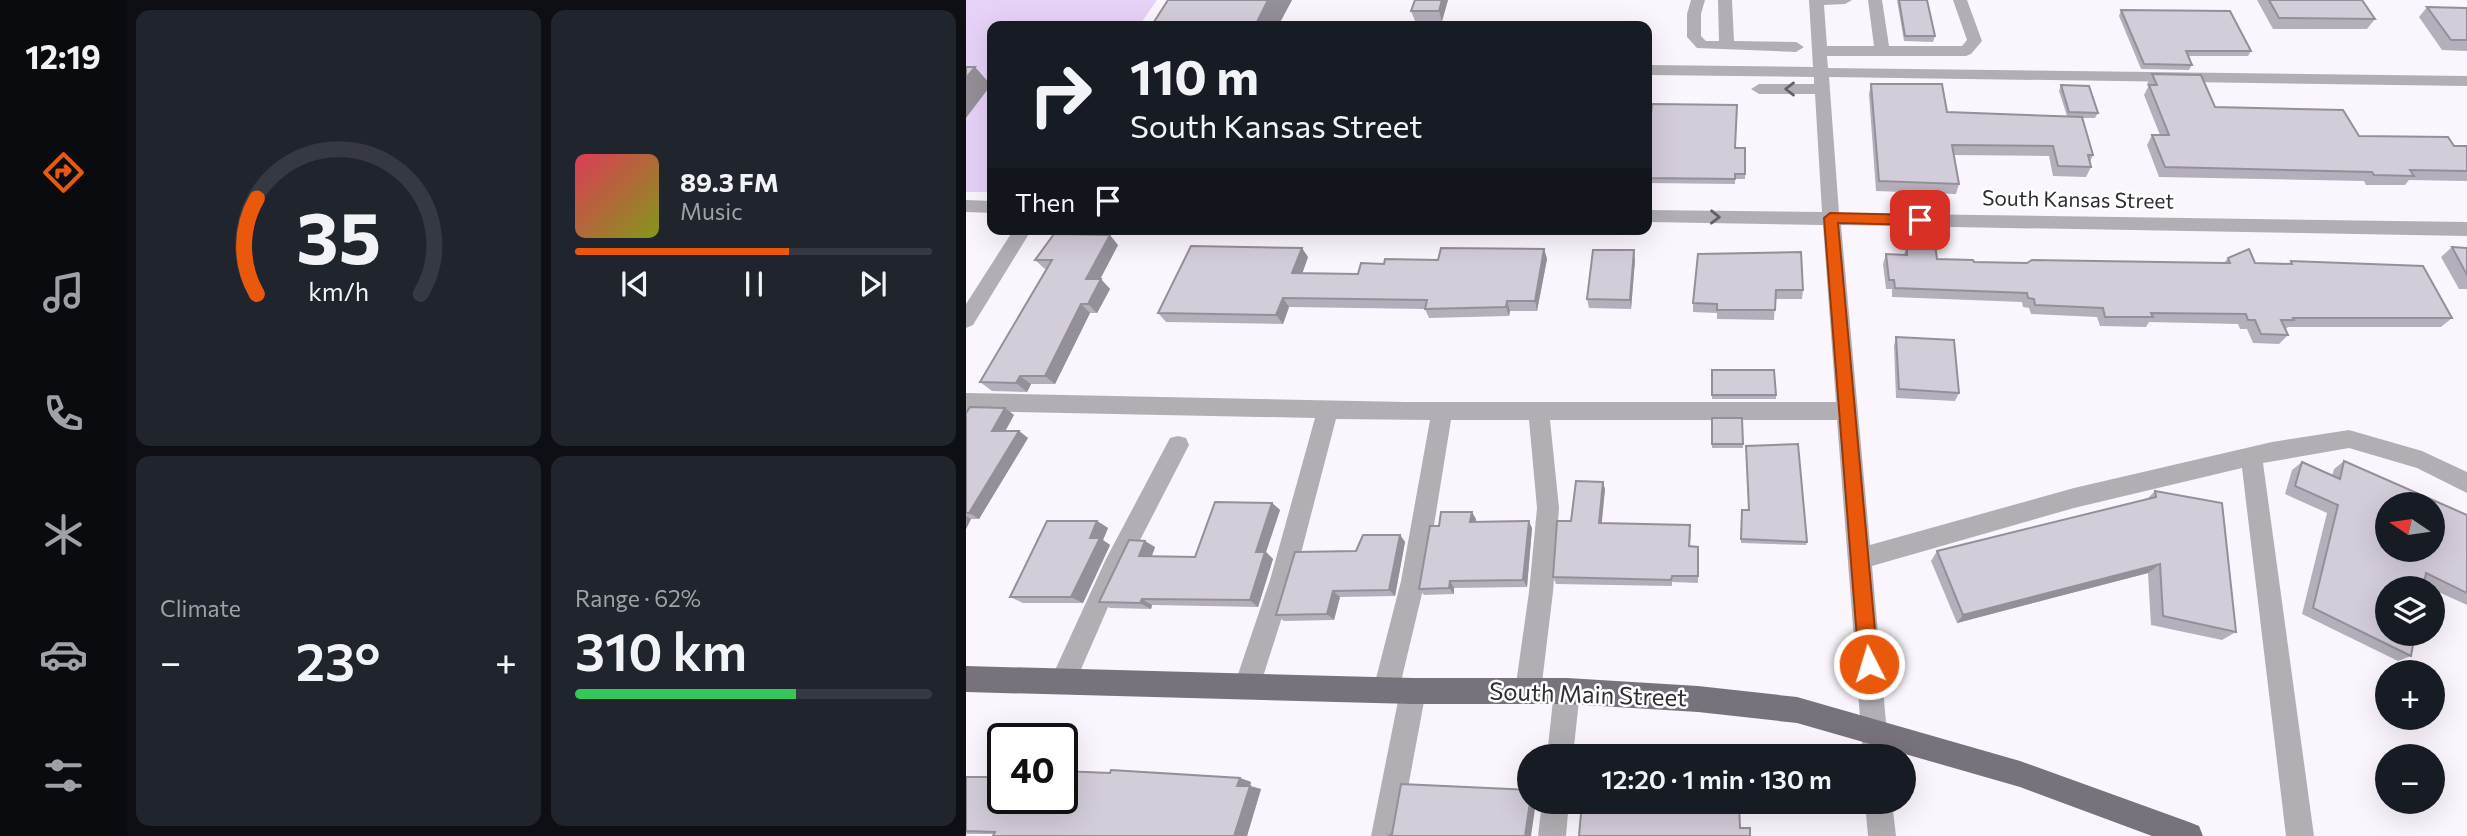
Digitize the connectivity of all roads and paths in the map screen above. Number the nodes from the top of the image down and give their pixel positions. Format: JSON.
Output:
{"nodes":[{"id":1,"x":1698,"y":0,"type":"edge"},
{"id":2,"x":1713,"y":0,"type":"edge"},
{"id":3,"x":1725,"y":0,"type":"edge"},
{"id":4,"x":1816,"y":0,"type":"edge"},
{"id":5,"x":1845,"y":0,"type":"edge"},
{"id":6,"x":1875,"y":0,"type":"edge"},
{"id":7,"x":1960,"y":0,"type":"edge"},
{"id":8,"x":1721,"y":46,"type":"junction"},
{"id":9,"x":1796,"y":47,"type":"dead end"},
{"id":10,"x":1882,"y":51,"type":"junction"},
{"id":11,"x":1652,"y":70,"type":"edge"},
{"id":12,"x":1821,"y":70,"type":"junction"},
{"id":13,"x":2467,"y":81,"type":"edge"},
{"id":14,"x":1759,"y":89,"type":"dead end"},
{"id":15,"x":966,"y":206,"type":"edge"},
{"id":16,"x":987,"y":207,"type":"edge"},
{"id":17,"x":1652,"y":216,"type":"edge"},
{"id":18,"x":1830,"y":218,"type":"junction"},
{"id":19,"x":2467,"y":229,"type":"edge"},
{"id":20,"x":1019,"y":235,"type":"edge"},
{"id":21,"x":966,"y":320,"type":"edge"},
{"id":22,"x":966,"y":402,"type":"edge"},
{"id":23,"x":1328,"y":411,"type":"junction"},
{"id":24,"x":1847,"y":411,"type":"junction"},
{"id":25,"x":1442,"y":412,"type":"junction"},
{"id":26,"x":1539,"y":412,"type":"junction"},
{"id":27,"x":1178,"y":445,"type":"dead end"},
{"id":28,"x":2251,"y":456,"type":"junction"},
{"id":29,"x":2467,"y":484,"type":"edge"},
{"id":30,"x":1859,"y":559,"type":"junction"},
{"id":31,"x":966,"y":679,"type":"edge"},
{"id":32,"x":1063,"y":681,"type":"junction"},
{"id":33,"x":1247,"y":686,"type":"junction"},
{"id":34,"x":1400,"y":690,"type":"junction"},
{"id":35,"x":1528,"y":691,"type":"junction"},
{"id":36,"x":1567,"y":691,"type":"junction"},
{"id":37,"x":1875,"y":743,"type":"edge"},
{"id":38,"x":1561,"y":744,"type":"edge"},
{"id":39,"x":1555,"y":814,"type":"edge"},
{"id":40,"x":1880,"y":814,"type":"edge"},
{"id":41,"x":1385,"y":836,"type":"edge"},
{"id":42,"x":1552,"y":836,"type":"edge"},
{"id":43,"x":1882,"y":836,"type":"edge"},
{"id":44,"x":2189,"y":836,"type":"edge"},
{"id":45,"x":2300,"y":836,"type":"edge"}],
"edges":[{"from":1,"to":8,"type":"street"},
{"from":2,"to":8,"type":"street"},
{"from":3,"to":8,"type":"street"},
{"from":4,"to":5,"type":"street"},
{"from":4,"to":12,"type":"street"},
{"from":6,"to":10,"type":"street"},
{"from":7,"to":10,"type":"street"},
{"from":8,"to":9,"type":"street"},
{"from":10,"to":12,"type":"street"},
{"from":11,"to":12,"type":"street"},
{"from":12,"to":13,"type":"street"},
{"from":12,"to":14,"type":"street","one_way":true},
{"from":12,"to":18,"type":"street"},
{"from":15,"to":16,"type":"street"},
{"from":17,"to":18,"type":"street","name":"South Kansas Street","one_way":true},
{"from":18,"to":19,"type":"street","name":"South Kansas Street"},
{"from":18,"to":24,"type":"street"},
{"from":20,"to":21,"type":"street"},
{"from":22,"to":23,"type":"street"},
{"from":23,"to":25,"type":"street"},
{"from":23,"to":33,"type":"street"},
{"from":24,"to":26,"type":"street"},
{"from":24,"to":30,"type":"street"},
{"from":25,"to":26,"type":"street"},
{"from":25,"to":34,"type":"street"},
{"from":26,"to":35,"type":"street"},
{"from":27,"to":32,"type":"street"},
{"from":28,"to":29,"type":"street"},
{"from":28,"to":30,"type":"street"},
{"from":28,"to":45,"type":"street"},
{"from":30,"to":37,"type":"street"},
{"from":31,"to":32,"type":"main road","name":"South Main Street"},
{"from":32,"to":33,"type":"main road","name":"South Main Street"},
{"from":33,"to":34,"type":"main road","name":"South Main Street"},
{"from":34,"to":35,"type":"main road","name":"South Main Street"},
{"from":34,"to":41,"type":"street"},
{"from":35,"to":36,"type":"main road","name":"South Main Street"},
{"from":36,"to":37,"type":"main road","name":"South Main Street"},
{"from":36,"to":38,"type":"street"},
{"from":37,"to":44,"type":"main road","name":"South Main Street"},
{"from":39,"to":42,"type":"street"},
{"from":40,"to":43,"type":"street"}]}
